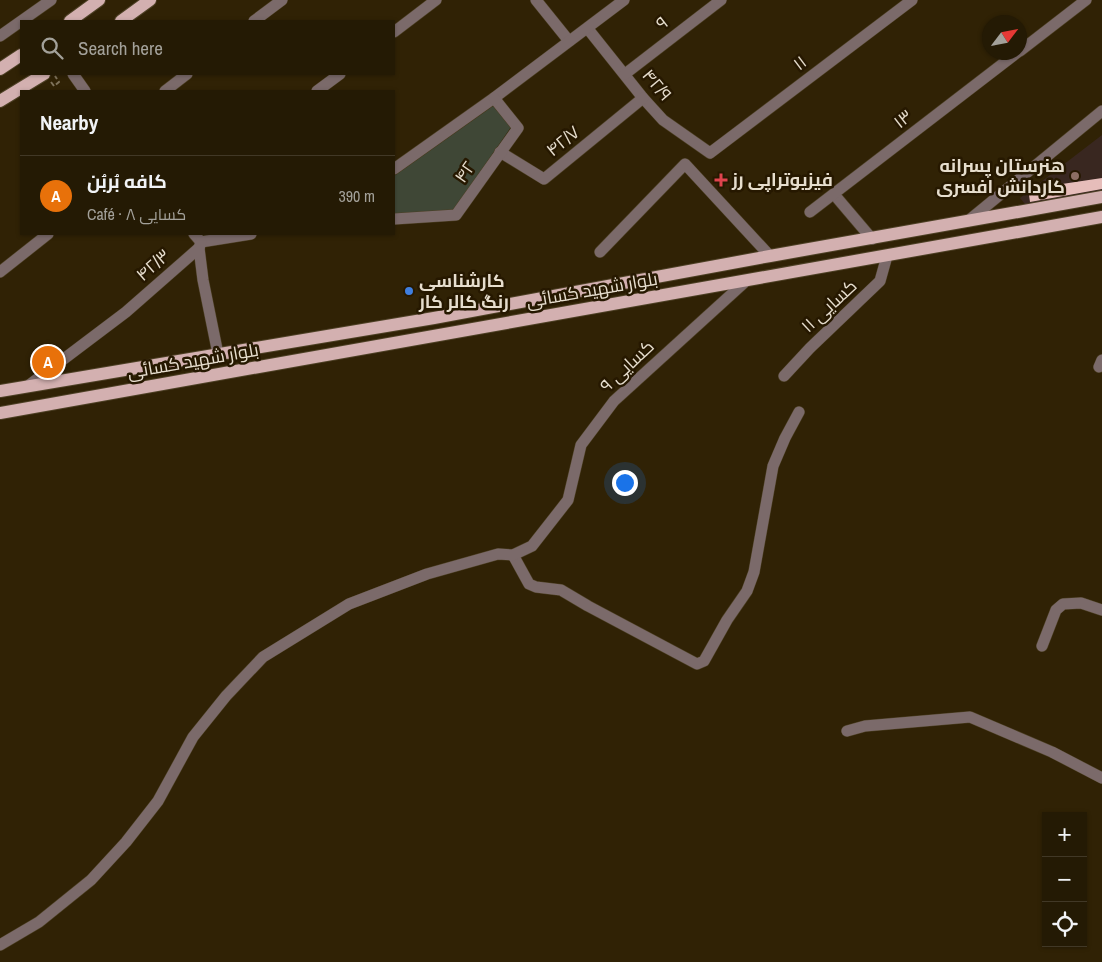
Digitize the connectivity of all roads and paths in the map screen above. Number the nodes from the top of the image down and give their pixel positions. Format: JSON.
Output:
{"nodes":[{"id":1,"x":50,"y":0,"type":"edge"},
{"id":2,"x":99,"y":0,"type":"edge"},
{"id":3,"x":150,"y":0,"type":"edge"},
{"id":4,"x":282,"y":0,"type":"edge"},
{"id":5,"x":436,"y":0,"type":"edge"},
{"id":6,"x":536,"y":0,"type":"edge"},
{"id":7,"x":624,"y":0,"type":"edge"},
{"id":8,"x":721,"y":0,"type":"edge"},
{"id":9,"x":912,"y":0,"type":"edge"},
{"id":10,"x":1086,"y":0,"type":"edge"},
{"id":11,"x":22,"y":20,"type":"edge"},
{"id":12,"x":71,"y":20,"type":"edge"},
{"id":13,"x":122,"y":20,"type":"edge"},
{"id":14,"x":255,"y":20,"type":"edge"},
{"id":15,"x":20,"y":22,"type":"edge"},
{"id":16,"x":588,"y":29,"type":"junction"},
{"id":17,"x":395,"y":31,"type":"edge"},
{"id":18,"x":0,"y":36,"type":"edge"},
{"id":19,"x":569,"y":41,"type":"junction"},
{"id":20,"x":1027,"y":46,"type":"edge"},
{"id":21,"x":20,"y":56,"type":"edge"},
{"id":22,"x":1009,"y":60,"type":"edge"},
{"id":23,"x":0,"y":69,"type":"edge"},
{"id":24,"x":625,"y":74,"type":"junction"},
{"id":25,"x":42,"y":75,"type":"edge"},
{"id":26,"x":54,"y":75,"type":"edge"},
{"id":27,"x":74,"y":75,"type":"edge"},
{"id":28,"x":186,"y":75,"type":"edge"},
{"id":29,"x":339,"y":75,"type":"edge"},
{"id":30,"x":54,"y":86,"type":"dead end"},
{"id":31,"x":84,"y":90,"type":"edge"},
{"id":32,"x":165,"y":90,"type":"edge"},
{"id":33,"x":318,"y":90,"type":"edge"},
{"id":34,"x":494,"y":98,"type":"junction"},
{"id":35,"x":643,"y":98,"type":"junction"},
{"id":36,"x":0,"y":101,"type":"edge"},
{"id":37,"x":1102,"y":111,"type":"edge"},
{"id":38,"x":500,"y":152,"type":"junction"},
{"id":39,"x":710,"y":153,"type":"joint"},
{"id":40,"x":395,"y":168,"type":"edge"},
{"id":41,"x":1102,"y":197,"type":"edge"},
{"id":42,"x":838,"y":200,"type":"dead end"},
{"id":43,"x":810,"y":212,"type":"dead end"},
{"id":44,"x":1102,"y":217,"type":"edge"},
{"id":45,"x":395,"y":219,"type":"edge"},
{"id":46,"x":968,"y":221,"type":"junction"},
{"id":47,"x":47,"y":235,"type":"edge"},
{"id":48,"x":244,"y":235,"type":"edge"},
{"id":49,"x":872,"y":238,"type":"junction"},
{"id":50,"x":198,"y":241,"type":"edge"},
{"id":51,"x":600,"y":252,"type":"dead end"},
{"id":52,"x":770,"y":256,"type":"junction"},
{"id":53,"x":887,"y":256,"type":"junction"},
{"id":54,"x":0,"y":272,"type":"edge"},
{"id":55,"x":746,"y":282,"type":"junction"},
{"id":56,"x":434,"y":318,"type":"junction"},
{"id":57,"x":437,"y":335,"type":"junction"},
{"id":58,"x":218,"y":354,"type":"junction"},
{"id":59,"x":784,"y":376,"type":"dead end"},
{"id":60,"x":28,"y":386,"type":"junction"},
{"id":61,"x":0,"y":391,"type":"edge"},
{"id":62,"x":799,"y":412,"type":"dead end"},
{"id":63,"x":0,"y":413,"type":"edge"},
{"id":64,"x":514,"y":555,"type":"junction"},
{"id":65,"x":1102,"y":610,"type":"edge"},
{"id":66,"x":1042,"y":646,"type":"dead end"},
{"id":67,"x":847,"y":731,"type":"dead end"},
{"id":68,"x":1102,"y":778,"type":"edge"},
{"id":69,"x":0,"y":945,"type":"edge"}],
"edges":[{"from":1,"to":11,"type":"street"},
{"from":2,"to":12,"type":"main road"},
{"from":3,"to":13,"type":"main road"},
{"from":4,"to":14,"type":"street"},
{"from":5,"to":17,"type":"street"},
{"from":6,"to":19,"type":"street"},
{"from":7,"to":16,"type":"street"},
{"from":8,"to":24,"type":"street","name":"۹"},
{"from":9,"to":39,"type":"street","name":"۱۱"},
{"from":10,"to":20,"type":"street","name":"۱۳"},
{"from":15,"to":18,"type":"street"},
{"from":16,"to":19,"type":"street"},
{"from":16,"to":24,"type":"street","name":"۴۲/۹"},
{"from":19,"to":34,"type":"street"},
{"from":21,"to":23,"type":"main road"},
{"from":22,"to":43,"type":"street","name":"۱۳"},
{"from":24,"to":35,"type":"street","name":"۴۲/۹"},
{"from":25,"to":36,"type":"main road"},
{"from":26,"to":30,"type":"path"},
{"from":27,"to":31,"type":"street"},
{"from":28,"to":32,"type":"street"},
{"from":29,"to":33,"type":"street"},
{"from":34,"to":38,"type":"street","name":"۴۲"},
{"from":34,"to":40,"type":"street"},
{"from":35,"to":38,"type":"street","name":"۴۲/۷"},
{"from":35,"to":39,"type":"street","name":"۴۲/۹"},
{"from":37,"to":46,"type":"street"},
{"from":38,"to":45,"type":"street","name":"۴۲"},
{"from":41,"to":46,"type":"main road","name":"بلوار شهید کسائی"},
{"from":42,"to":49,"type":"street"},
{"from":44,"to":53,"type":"main road","name":"بلوار شهید کسائی"},
{"from":46,"to":49,"type":"main road","name":"بلوار شهید کسائی"},
{"from":47,"to":54,"type":"street"},
{"from":48,"to":50,"type":"street"},
{"from":49,"to":52,"type":"main road","name":"بلوار شهید کسائی"},
{"from":50,"to":58,"type":"street"},
{"from":50,"to":60,"type":"street","name":"۴۲/۳"},
{"from":51,"to":52,"type":"street"},
{"from":52,"to":56,"type":"main road","name":"بلوار شهید کسائی"},
{"from":53,"to":55,"type":"main road","name":"بلوار شهید کسائی"},
{"from":53,"to":59,"type":"street","name":"۱۱ کسایی"},
{"from":55,"to":57,"type":"main road","name":"بلوار شهید کسائی"},
{"from":55,"to":64,"type":"street","name":"۹ کسایی"},
{"from":56,"to":57,"type":"main road"},
{"from":56,"to":58,"type":"main road","name":"بلوار شهید کسائی"},
{"from":57,"to":63,"type":"main road","name":"بلوار شهید کسائی"},
{"from":58,"to":60,"type":"main road","name":"بلوار شهید کسائی"},
{"from":60,"to":61,"type":"main road","name":"بلوار شهید کسائی"},
{"from":62,"to":64,"type":"street"},
{"from":64,"to":69,"type":"street"},
{"from":65,"to":66,"type":"street"},
{"from":67,"to":68,"type":"street"}]}
